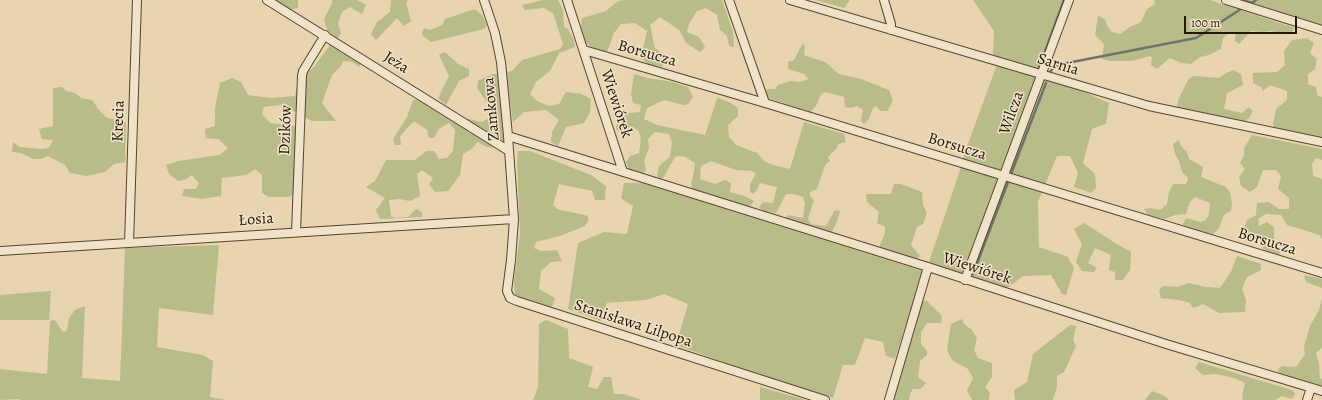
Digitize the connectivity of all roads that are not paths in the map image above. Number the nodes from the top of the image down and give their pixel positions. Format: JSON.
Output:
{"nodes":[{"id":1,"x":137,"y":0,"type":"edge"},
{"id":2,"x":267,"y":0,"type":"edge"},
{"id":3,"x":484,"y":0,"type":"edge"},
{"id":4,"x":567,"y":0,"type":"edge"},
{"id":5,"x":729,"y":0,"type":"edge"},
{"id":6,"x":790,"y":0,"type":"edge"},
{"id":7,"x":884,"y":0,"type":"edge"},
{"id":8,"x":1068,"y":0,"type":"edge"},
{"id":9,"x":1226,"y":0,"type":"edge"},
{"id":10,"x":891,"y":30,"type":"junction"},
{"id":11,"x":1322,"y":30,"type":"edge"},
{"id":12,"x":325,"y":36,"type":"junction"},
{"id":13,"x":584,"y":50,"type":"junction"},
{"id":14,"x":1041,"y":74,"type":"junction"},
{"id":15,"x":765,"y":103,"type":"junction"},
{"id":16,"x":508,"y":136,"type":"junction"},
{"id":17,"x":1322,"y":142,"type":"edge"},
{"id":18,"x":509,"y":151,"type":"junction"},
{"id":19,"x":623,"y":172,"type":"junction"},
{"id":20,"x":1004,"y":176,"type":"junction"},
{"id":21,"x":514,"y":219,"type":"junction"},
{"id":22,"x":296,"y":232,"type":"junction"},
{"id":23,"x":129,"y":243,"type":"junction"},
{"id":24,"x":0,"y":251,"type":"edge"},
{"id":25,"x":928,"y":268,"type":"junction"},
{"id":26,"x":1322,"y":273,"type":"edge"},
{"id":27,"x":965,"y":280,"type":"junction"},
{"id":28,"x":1311,"y":388,"type":"junction"},
{"id":29,"x":1322,"y":391,"type":"edge"},
{"id":30,"x":826,"y":400,"type":"edge"},
{"id":31,"x":889,"y":400,"type":"edge"},
{"id":32,"x":1308,"y":400,"type":"edge"}],
"edges":[{"from":1,"to":23,"type":"street","name":"Krecia"},
{"from":2,"to":12,"type":"street","name":"Jeża"},
{"from":3,"to":16,"type":"street","name":"Zamkowa"},
{"from":4,"to":13,"type":"street","name":"Wiewiórek"},
{"from":5,"to":15,"type":"street"},
{"from":6,"to":10,"type":"street","name":"Sarnia"},
{"from":7,"to":10,"type":"street"},
{"from":8,"to":14,"type":"street","name":"Wilcza"},
{"from":9,"to":11,"type":"street"},
{"from":10,"to":14,"type":"street","name":"Sarnia"},
{"from":12,"to":18,"type":"street","name":"Jeża"},
{"from":12,"to":22,"type":"street","name":"Dzików"},
{"from":13,"to":15,"type":"street","name":"Borsucza"},
{"from":13,"to":19,"type":"street","name":"Wiewiórek"},
{"from":14,"to":17,"type":"street","name":"Sarnia"},
{"from":14,"to":20,"type":"street","name":"Wilcza"},
{"from":15,"to":20,"type":"street","name":"Borsucza"},
{"from":16,"to":18,"type":"street","name":"Zamkowa"},
{"from":16,"to":19,"type":"street","name":"Wiewiórek"},
{"from":18,"to":21,"type":"street","name":"Zamkowa"},
{"from":19,"to":25,"type":"street","name":"Wiewiórek"},
{"from":20,"to":26,"type":"street","name":"Borsucza"},
{"from":20,"to":27,"type":"street","name":"Wilcza"},
{"from":21,"to":22,"type":"street","name":"Łosia"},
{"from":21,"to":30,"type":"street","name":"Stanisława Lilpopa"},
{"from":22,"to":23,"type":"street","name":"Łosia"},
{"from":23,"to":24,"type":"street","name":"Łosia"},
{"from":25,"to":27,"type":"street","name":"Wiewiórek"},
{"from":25,"to":31,"type":"street"},
{"from":27,"to":28,"type":"street","name":"Wiewiórek"},
{"from":28,"to":29,"type":"street","name":"Wiewiórek"},
{"from":28,"to":32,"type":"street"}]}
